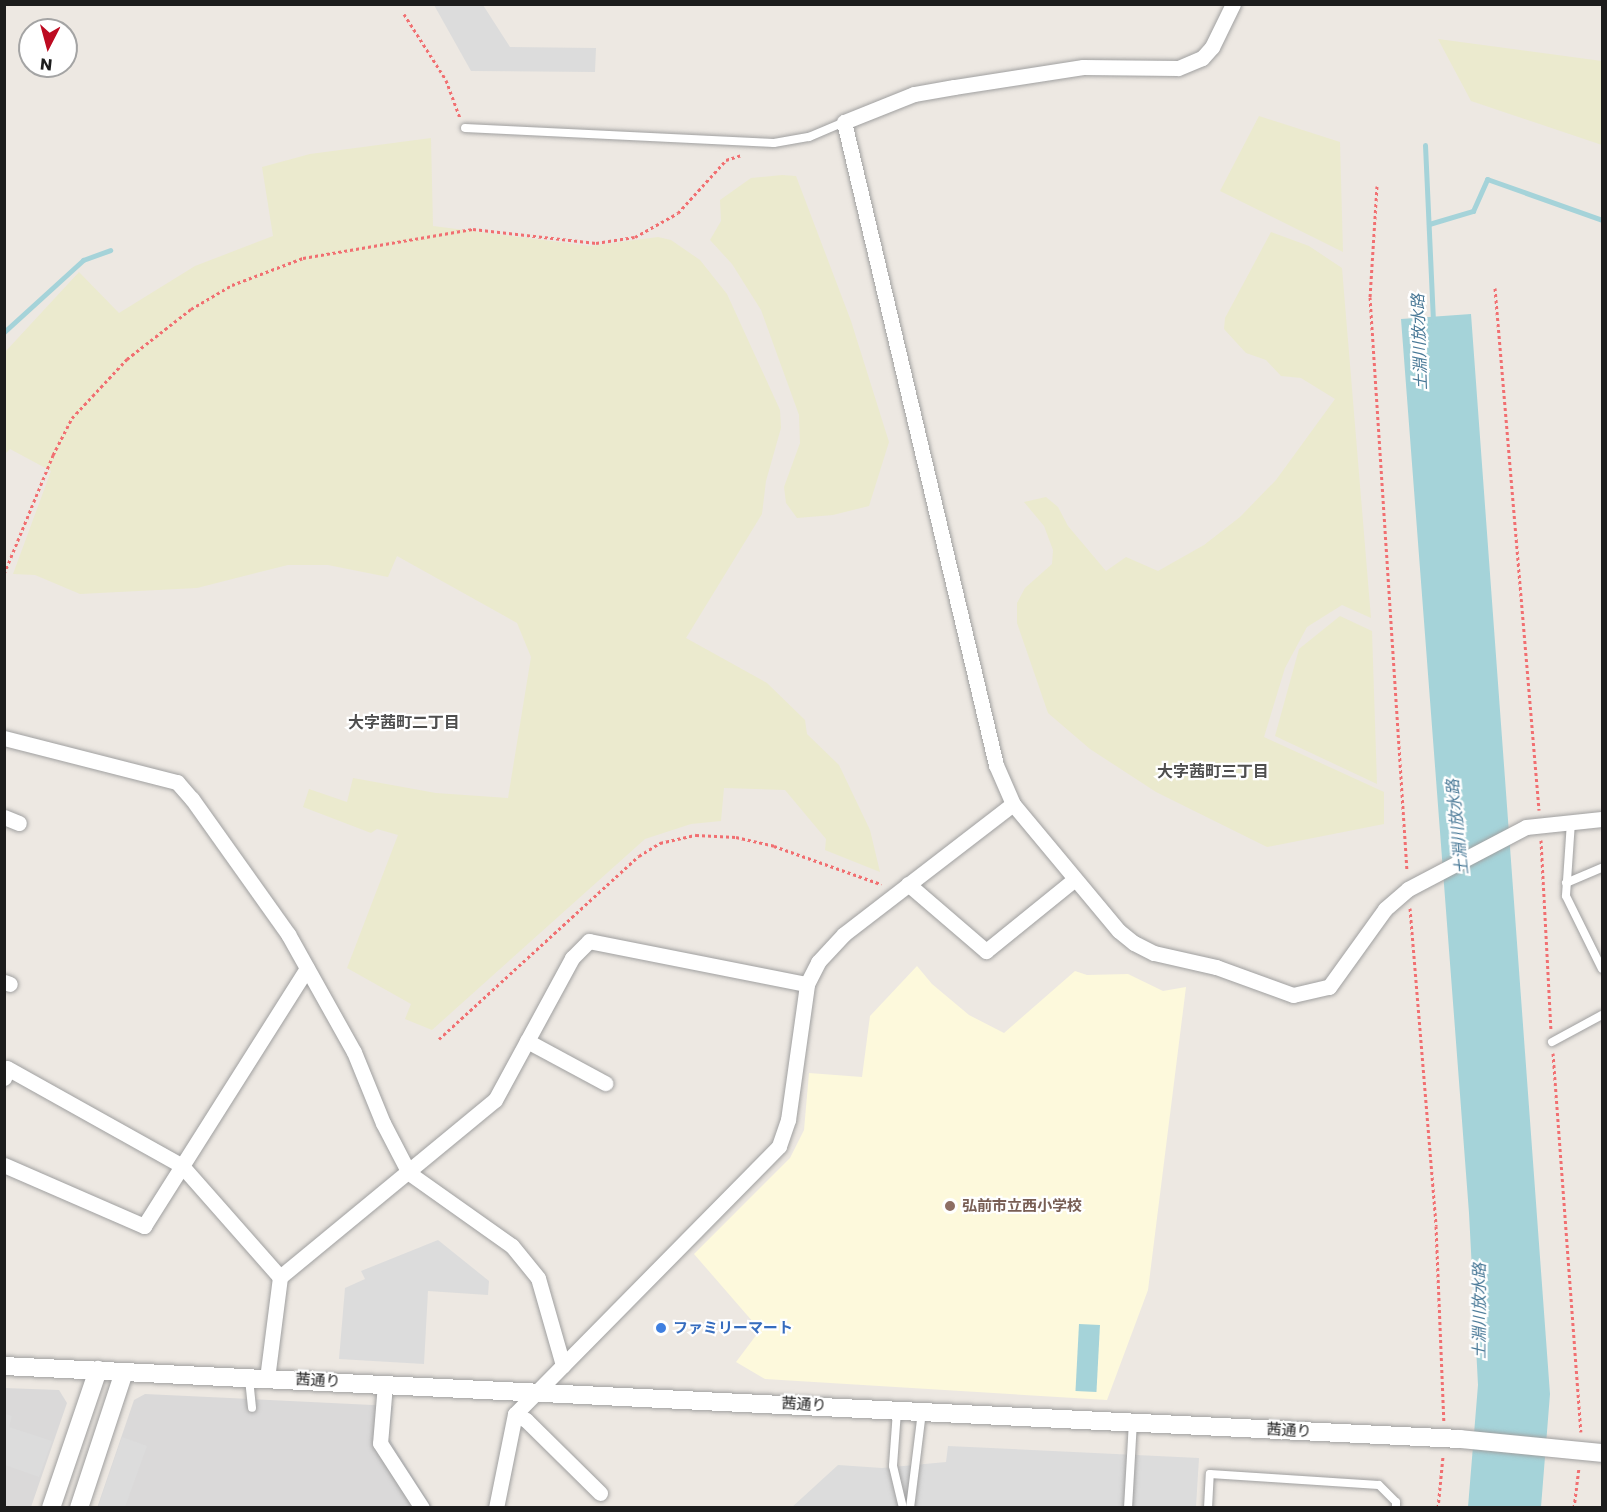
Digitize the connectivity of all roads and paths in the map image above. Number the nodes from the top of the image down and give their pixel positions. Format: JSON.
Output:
{"nodes":[{"id":1,"x":1233,"y":4,"type":"edge"},
{"id":2,"x":404,"y":14,"type":"dead end"},
{"id":3,"x":844,"y":122,"type":"junction"},
{"id":4,"x":465,"y":128,"type":"joint"},
{"id":5,"x":745,"y":153,"type":"dead end"},
{"id":6,"x":1377,"y":186,"type":"dead end"},
{"id":7,"x":1495,"y":288,"type":"dead end"},
{"id":8,"x":4,"y":574,"type":"edge"},
{"id":9,"x":4,"y":738,"type":"edge"},
{"id":10,"x":1012,"y":804,"type":"junction"},
{"id":11,"x":1602,"y":819,"type":"edge"},
{"id":12,"x":1571,"y":820,"type":"junction"},
{"id":13,"x":1533,"y":826,"type":"junction"},
{"id":14,"x":1602,"y":868,"type":"edge"},
{"id":15,"x":1075,"y":879,"type":"junction"},
{"id":16,"x":1566,"y":883,"type":"junction"},
{"id":17,"x":904,"y":888,"type":"junction"},
{"id":18,"x":1408,"y":889,"type":"junction"},
{"id":19,"x":307,"y":968,"type":"junction"},
{"id":20,"x":1602,"y":969,"type":"edge"},
{"id":21,"x":807,"y":984,"type":"junction"},
{"id":22,"x":1602,"y":1015,"type":"edge"},
{"id":23,"x":439,"y":1039,"type":"dead end"},
{"id":24,"x":527,"y":1041,"type":"junction"},
{"id":25,"x":1552,"y":1042,"type":"junction"},
{"id":26,"x":4,"y":1078,"type":"edge"},
{"id":27,"x":605,"y":1083,"type":"dead end"},
{"id":28,"x":4,"y":1165,"type":"edge"},
{"id":29,"x":182,"y":1166,"type":"junction"},
{"id":30,"x":409,"y":1173,"type":"junction"},
{"id":31,"x":280,"y":1277,"type":"junction"},
{"id":32,"x":563,"y":1365,"type":"junction"},
{"id":33,"x":4,"y":1366,"type":"edge"},
{"id":34,"x":98,"y":1370,"type":"junction"},
{"id":35,"x":124,"y":1372,"type":"junction"},
{"id":36,"x":258,"y":1378,"type":"junction"},
{"id":37,"x":385,"y":1384,"type":"junction"},
{"id":38,"x":538,"y":1390,"type":"junction"},
{"id":39,"x":252,"y":1408,"type":"dead end"},
{"id":40,"x":897,"y":1409,"type":"junction"},
{"id":41,"x":922,"y":1411,"type":"junction"},
{"id":42,"x":515,"y":1414,"type":"junction"},
{"id":43,"x":1132,"y":1422,"type":"junction"},
{"id":44,"x":1452,"y":1439,"type":"junction"},
{"id":45,"x":1572,"y":1448,"type":"junction"},
{"id":46,"x":1602,"y":1453,"type":"edge"},
{"id":47,"x":600,"y":1493,"type":"dead end"},
{"id":48,"x":51,"y":1508,"type":"edge"},
{"id":49,"x":79,"y":1508,"type":"edge"},
{"id":50,"x":422,"y":1508,"type":"edge"},
{"id":51,"x":496,"y":1508,"type":"edge"},
{"id":52,"x":903,"y":1508,"type":"edge"},
{"id":53,"x":910,"y":1508,"type":"edge"},
{"id":54,"x":1128,"y":1508,"type":"edge"},
{"id":55,"x":1208,"y":1508,"type":"edge"},
{"id":56,"x":1396,"y":1508,"type":"edge"},
{"id":57,"x":1438,"y":1508,"type":"edge"},
{"id":58,"x":1574,"y":1508,"type":"edge"}],
"edges":[{"from":1,"to":3,"type":"street"},
{"from":2,"to":4,"type":"path"},
{"from":3,"to":4,"type":"lane"},
{"from":3,"to":10,"type":"street"},
{"from":5,"to":8,"type":"path"},
{"from":6,"to":18,"type":"path"},
{"from":7,"to":13,"type":"path"},
{"from":9,"to":19,"type":"street"},
{"from":10,"to":15,"type":"street"},
{"from":10,"to":17,"type":"street"},
{"from":11,"to":12,"type":"street"},
{"from":12,"to":13,"type":"street"},
{"from":12,"to":16,"type":"lane"},
{"from":13,"to":18,"type":"street"},
{"from":13,"to":25,"type":"path"},
{"from":14,"to":16,"type":"lane"},
{"from":15,"to":17,"type":"street"},
{"from":15,"to":18,"type":"street"},
{"from":16,"to":20,"type":"lane"},
{"from":17,"to":21,"type":"street"},
{"from":17,"to":23,"type":"path"},
{"from":18,"to":44,"type":"path"},
{"from":19,"to":29,"type":"street"},
{"from":19,"to":30,"type":"street"},
{"from":21,"to":24,"type":"street"},
{"from":21,"to":32,"type":"street"},
{"from":22,"to":25,"type":"lane"},
{"from":24,"to":27,"type":"street"},
{"from":24,"to":30,"type":"street"},
{"from":25,"to":45,"type":"path"},
{"from":26,"to":29,"type":"street"},
{"from":28,"to":29,"type":"street"},
{"from":29,"to":31,"type":"street"},
{"from":30,"to":31,"type":"street"},
{"from":30,"to":32,"type":"street"},
{"from":31,"to":36,"type":"street"},
{"from":32,"to":38,"type":"street"},
{"from":33,"to":34,"type":"street","name":"茜通り"},
{"from":34,"to":35,"type":"street","name":"茜通り"},
{"from":34,"to":48,"type":"street"},
{"from":35,"to":36,"type":"street","name":"茜通り"},
{"from":35,"to":49,"type":"street"},
{"from":36,"to":37,"type":"street","name":"茜通り"},
{"from":36,"to":39,"type":"lane"},
{"from":37,"to":38,"type":"street","name":"茜通り"},
{"from":37,"to":50,"type":"street"},
{"from":38,"to":40,"type":"street","name":"茜通り"},
{"from":38,"to":42,"type":"street"},
{"from":40,"to":41,"type":"street","name":"茜通り"},
{"from":40,"to":52,"type":"lane"},
{"from":41,"to":43,"type":"street","name":"茜通り"},
{"from":41,"to":53,"type":"lane"},
{"from":42,"to":47,"type":"street"},
{"from":42,"to":51,"type":"street"},
{"from":43,"to":44,"type":"street","name":"茜通り"},
{"from":43,"to":54,"type":"lane"},
{"from":44,"to":45,"type":"street","name":"茜通り"},
{"from":44,"to":57,"type":"path"},
{"from":45,"to":46,"type":"street","name":"茜通り"},
{"from":45,"to":58,"type":"path"},
{"from":55,"to":56,"type":"lane"}]}
